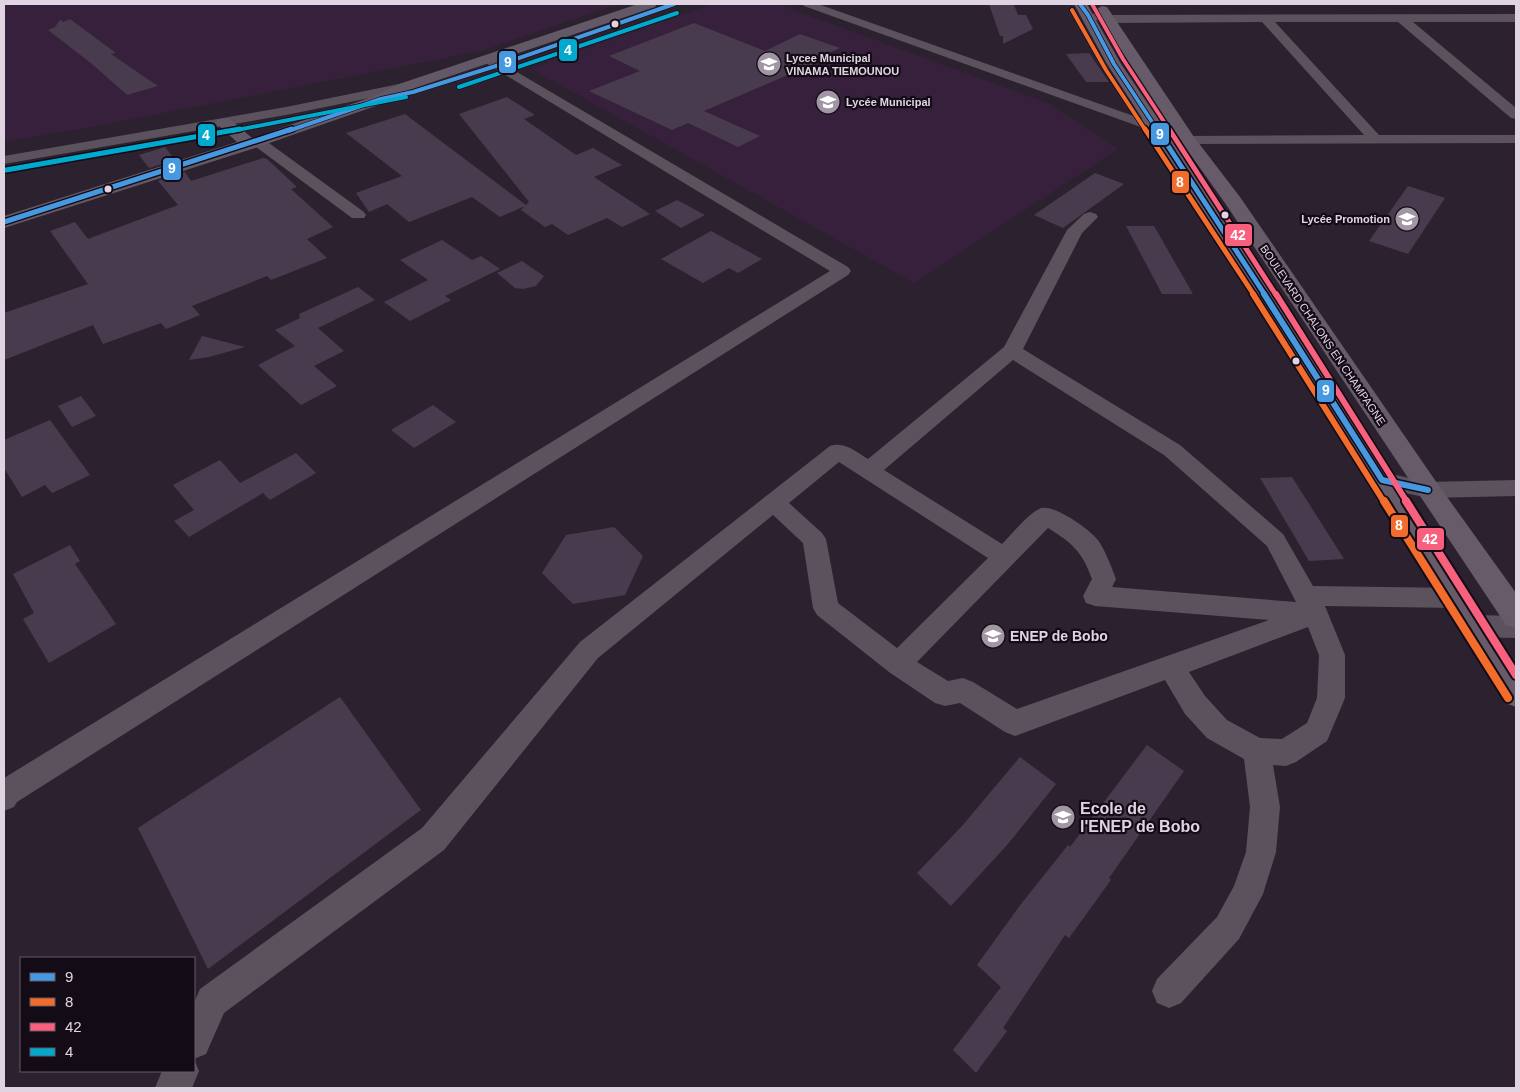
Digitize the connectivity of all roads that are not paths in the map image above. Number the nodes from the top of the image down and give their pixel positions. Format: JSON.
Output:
{"nodes":[{"id":1,"x":650,"y":4,"type":"edge"},
{"id":2,"x":674,"y":4,"type":"edge"},
{"id":3,"x":808,"y":4,"type":"edge"},
{"id":4,"x":1094,"y":10,"type":"edge"},
{"id":5,"x":1515,"y":12,"type":"edge"},
{"id":6,"x":1265,"y":18,"type":"junction"},
{"id":7,"x":1401,"y":18,"type":"junction"},
{"id":8,"x":493,"y":62,"type":"junction"},
{"id":9,"x":404,"y":87,"type":"junction"},
{"id":10,"x":381,"y":99,"type":"junction"},
{"id":11,"x":1516,"y":115,"type":"edge"},
{"id":12,"x":224,"y":122,"type":"junction"},
{"id":13,"x":1154,"y":126,"type":"junction"},
{"id":14,"x":1374,"y":138,"type":"junction"},
{"id":15,"x":1516,"y":139,"type":"edge"},
{"id":16,"x":1188,"y":140,"type":"junction"},
{"id":17,"x":253,"y":143,"type":"junction"},
{"id":18,"x":4,"y":160,"type":"edge"},
{"id":19,"x":358,"y":215,"type":"dead end"},
{"id":20,"x":1090,"y":217,"type":"dead end"},
{"id":21,"x":4,"y":222,"type":"edge"},
{"id":22,"x":1012,"y":351,"type":"junction"},
{"id":23,"x":868,"y":471,"type":"junction"},
{"id":24,"x":1382,"y":480,"type":"junction"},
{"id":25,"x":1516,"y":488,"type":"edge"},
{"id":26,"x":1428,"y":490,"type":"junction"},
{"id":27,"x":773,"y":502,"type":"junction"},
{"id":28,"x":1004,"y":558,"type":"junction"},
{"id":29,"x":1457,"y":598,"type":"junction"},
{"id":30,"x":1311,"y":605,"type":"junction"},
{"id":31,"x":1516,"y":616,"type":"edge"},
{"id":32,"x":1475,"y":626,"type":"junction"},
{"id":33,"x":1516,"y":627,"type":"edge"},
{"id":34,"x":898,"y":664,"type":"junction"},
{"id":35,"x":1171,"y":667,"type":"junction"},
{"id":36,"x":1516,"y":693,"type":"edge"},
{"id":37,"x":1257,"y":751,"type":"junction"},
{"id":38,"x":5,"y":791,"type":"edge"},
{"id":39,"x":1169,"y":991,"type":"dead end"},
{"id":40,"x":195,"y":1040,"type":"edge"},
{"id":41,"x":181,"y":1072,"type":"edge"},
{"id":42,"x":174,"y":1088,"type":"edge"}],
"edges":[{"from":1,"to":8,"type":"highway"},
{"from":2,"to":8,"type":"highway"},
{"from":3,"to":13,"type":"street"},
{"from":4,"to":6,"type":"street"},
{"from":4,"to":13,"type":"main road","name":"BOULEVARD CHALONS EN CHAMPAGNE"},
{"from":4,"to":16,"type":"main road","name":"BOULEVARD CHALONS EN CHAMPAGNE"},
{"from":5,"to":7,"type":"street"},
{"from":6,"to":7,"type":"street"},
{"from":6,"to":14,"type":"street"},
{"from":7,"to":11,"type":"street"},
{"from":8,"to":9,"type":"highway"},
{"from":8,"to":10,"type":"highway"},
{"from":8,"to":38,"type":"street"},
{"from":9,"to":10,"type":"highway"},
{"from":9,"to":12,"type":"street"},
{"from":10,"to":17,"type":"highway"},
{"from":12,"to":17,"type":"highway"},
{"from":12,"to":18,"type":"street"},
{"from":13,"to":16,"type":"street"},
{"from":13,"to":24,"type":"main road","name":"BOULEVARD CHALONS EN CHAMPAGNE"},
{"from":14,"to":15,"type":"street"},
{"from":14,"to":16,"type":"street"},
{"from":16,"to":26,"type":"main road","name":"BOULEVARD CHALONS EN CHAMPAGNE"},
{"from":17,"to":19,"type":"street"},
{"from":17,"to":21,"type":"highway"},
{"from":20,"to":22,"type":"street"},
{"from":22,"to":23,"type":"street"},
{"from":22,"to":30,"type":"street"},
{"from":23,"to":27,"type":"street"},
{"from":23,"to":28,"type":"street"},
{"from":24,"to":26,"type":"street"},
{"from":24,"to":29,"type":"main road","name":"BOULEVARD CHALONS EN CHAMPAGNE"},
{"from":25,"to":26,"type":"street"},
{"from":26,"to":31,"type":"main road","name":"BOULEVARD CHALONS EN CHAMPAGNE"},
{"from":27,"to":34,"type":"street"},
{"from":27,"to":40,"type":"street"},
{"from":28,"to":30,"type":"street"},
{"from":28,"to":34,"type":"street"},
{"from":29,"to":30,"type":"street"},
{"from":29,"to":32,"type":"main road","name":"BOULEVARD CHALONS EN CHAMPAGNE"},
{"from":30,"to":35,"type":"street"},
{"from":30,"to":37,"type":"street"},
{"from":32,"to":33,"type":"street"},
{"from":32,"to":36,"type":"main road","name":"BOULEVARD CHALONS EN CHAMPAGNE"},
{"from":34,"to":35,"type":"street"},
{"from":35,"to":37,"type":"street"},
{"from":37,"to":39,"type":"street"},
{"from":41,"to":42,"type":"street"}]}
